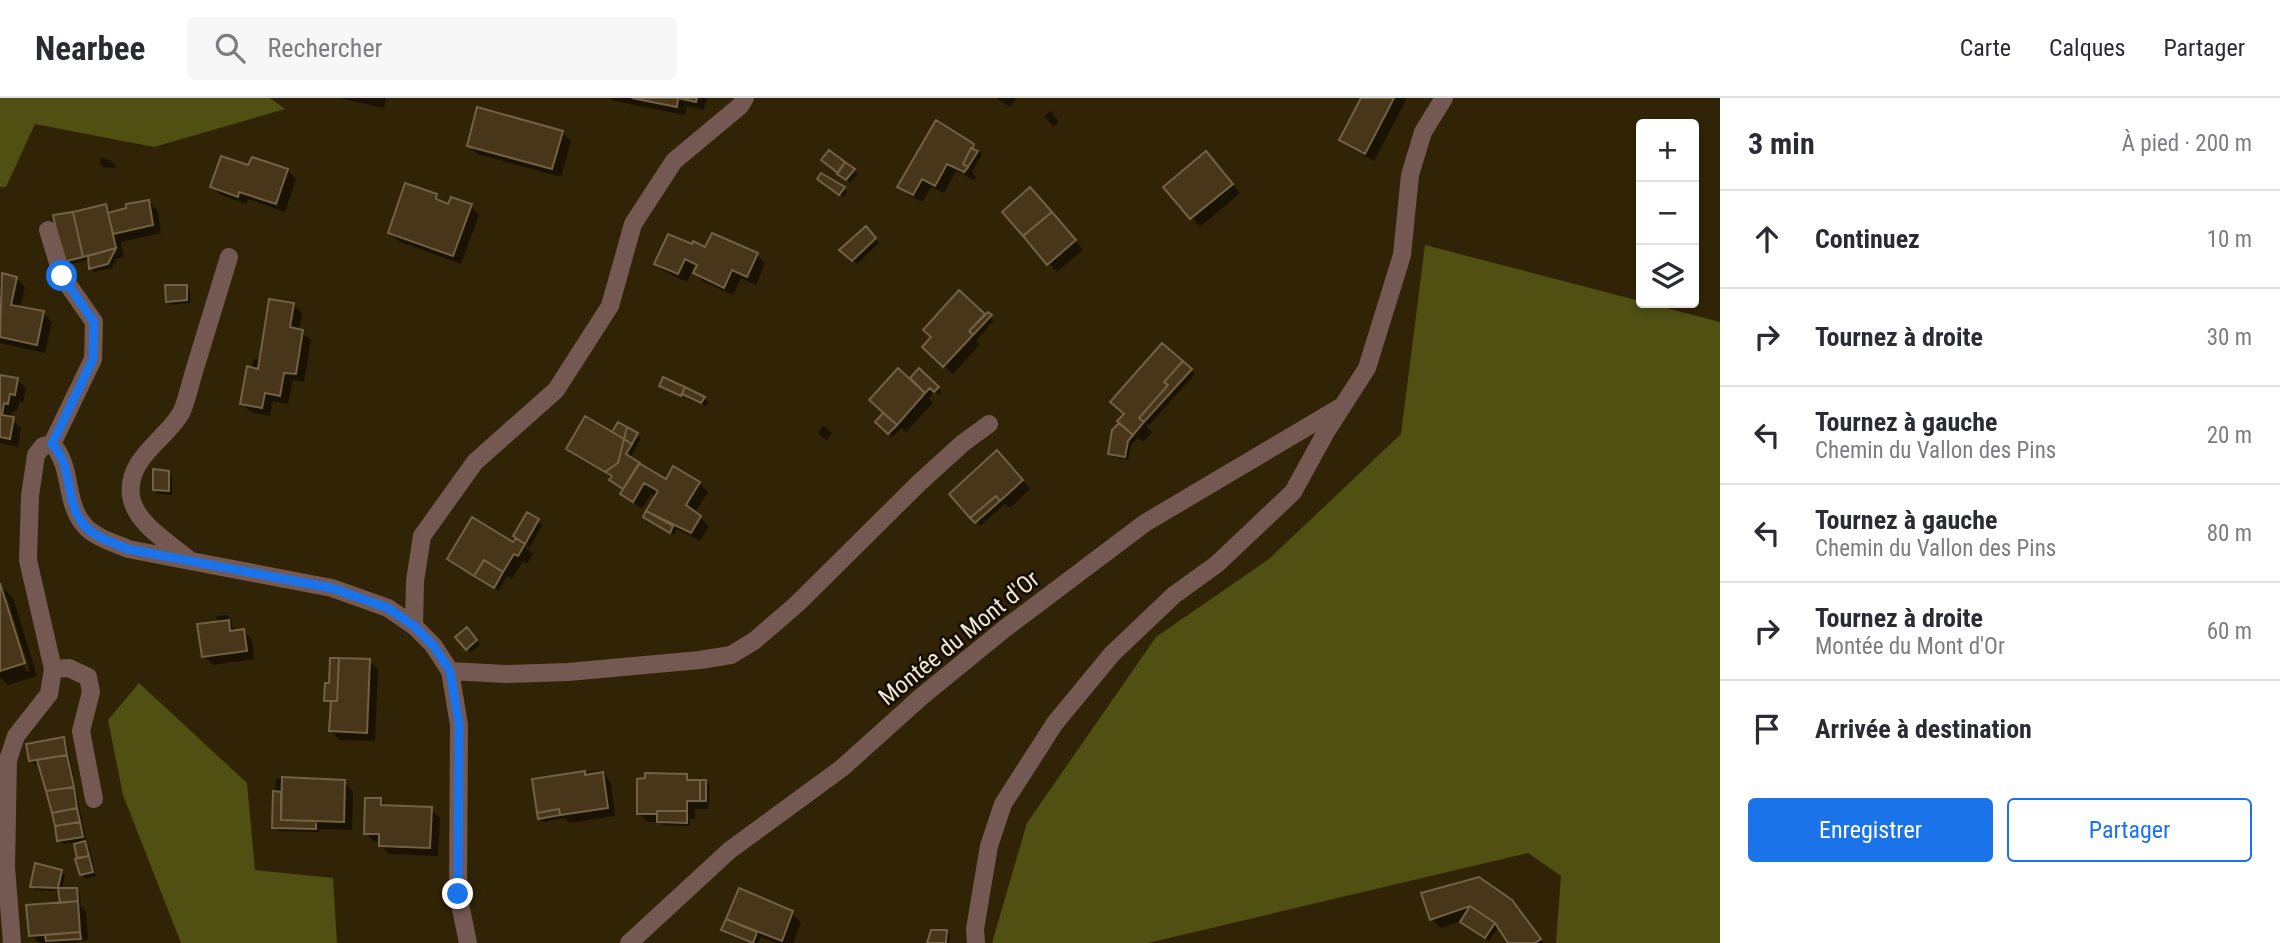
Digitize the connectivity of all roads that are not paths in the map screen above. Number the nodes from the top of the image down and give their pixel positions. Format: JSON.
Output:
{"nodes":[{"id":1,"x":745,"y":98,"type":"edge"},
{"id":2,"x":1444,"y":98,"type":"edge"},
{"id":3,"x":48,"y":230,"type":"dead end"},
{"id":4,"x":229,"y":257,"type":"dead end"},
{"id":5,"x":1345,"y":405,"type":"junction"},
{"id":6,"x":989,"y":424,"type":"dead end"},
{"id":7,"x":52,"y":444,"type":"junction"},
{"id":8,"x":190,"y":560,"type":"junction"},
{"id":9,"x":414,"y":626,"type":"junction"},
{"id":10,"x":53,"y":669,"type":"junction"},
{"id":11,"x":450,"y":671,"type":"junction"},
{"id":12,"x":94,"y":799,"type":"dead end"},
{"id":13,"x":12,"y":943,"type":"edge"},
{"id":14,"x":468,"y":943,"type":"edge"},
{"id":15,"x":629,"y":943,"type":"edge"},
{"id":16,"x":976,"y":943,"type":"edge"}],
"edges":[{"from":1,"to":9,"type":"street"},
{"from":2,"to":5,"type":"street"},
{"from":3,"to":7,"type":"street"},
{"from":4,"to":8,"type":"street"},
{"from":5,"to":15,"type":"street","name":"Montée du Mont d'Or"},
{"from":5,"to":16,"type":"street"},
{"from":6,"to":11,"type":"street"},
{"from":7,"to":8,"type":"street"},
{"from":7,"to":10,"type":"street"},
{"from":8,"to":9,"type":"street"},
{"from":9,"to":11,"type":"street"},
{"from":10,"to":12,"type":"street"},
{"from":10,"to":13,"type":"street"},
{"from":11,"to":14,"type":"street"}]}
